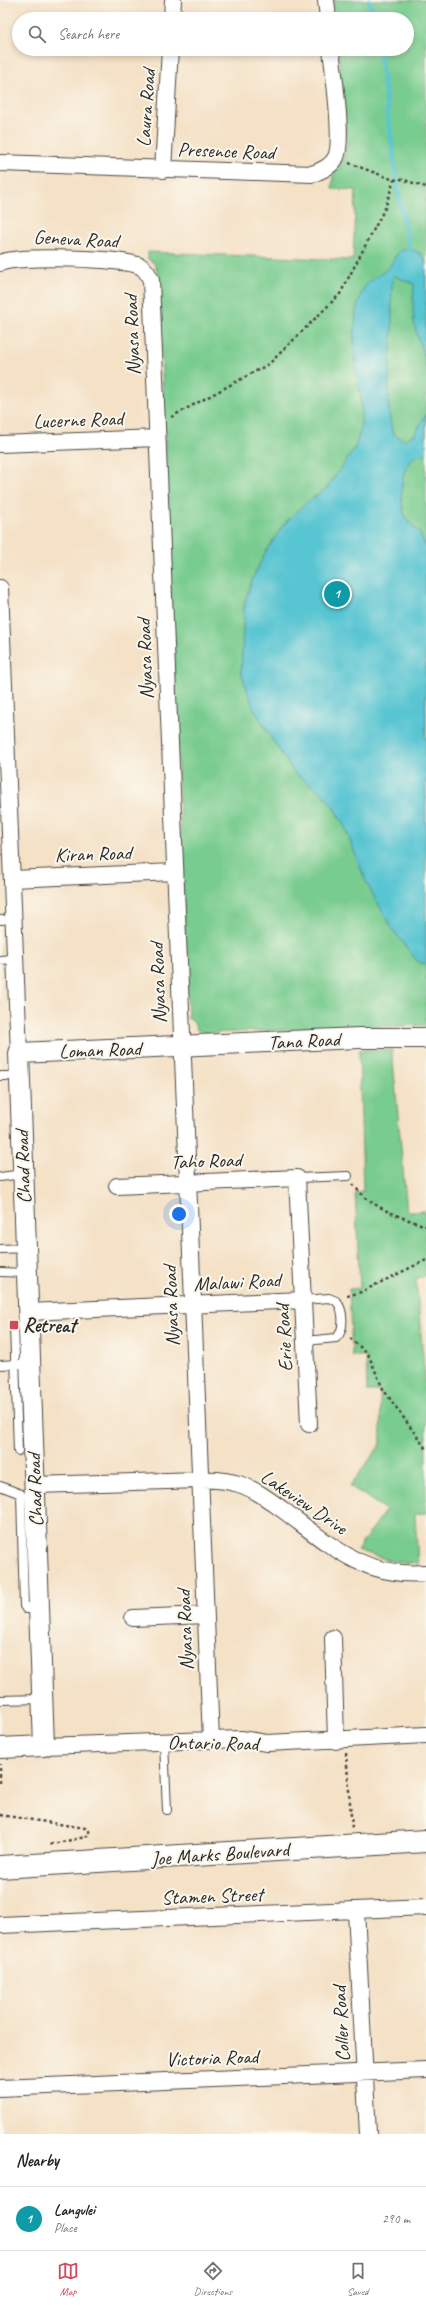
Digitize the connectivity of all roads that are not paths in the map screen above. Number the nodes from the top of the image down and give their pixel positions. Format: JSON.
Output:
{"nodes":[{"id":1,"x":173,"y":0,"type":"edge"},
{"id":2,"x":326,"y":0,"type":"edge"},
{"id":3,"x":172,"y":12,"type":"edge"},
{"id":4,"x":327,"y":12,"type":"edge"},
{"id":5,"x":170,"y":56,"type":"edge"},
{"id":6,"x":332,"y":56,"type":"edge"},
{"id":7,"x":0,"y":163,"type":"edge"},
{"id":8,"x":163,"y":170,"type":"junction"},
{"id":9,"x":0,"y":263,"type":"edge"},
{"id":10,"x":148,"y":272,"type":"joint"},
{"id":11,"x":157,"y":438,"type":"junction"},
{"id":12,"x":0,"y":444,"type":"edge"},
{"id":13,"x":0,"y":588,"type":"edge"},
{"id":14,"x":174,"y":872,"type":"junction"},
{"id":15,"x":12,"y":878,"type":"junction"},
{"id":16,"x":7,"y":920,"type":"edge"},
{"id":17,"x":7,"y":959,"type":"edge"},
{"id":18,"x":426,"y":1038,"type":"edge"},
{"id":19,"x":181,"y":1046,"type":"junction"},
{"id":20,"x":19,"y":1053,"type":"junction"},
{"id":21,"x":0,"y":1076,"type":"edge"},
{"id":22,"x":20,"y":1076,"type":"junction"},
{"id":23,"x":24,"y":1174,"type":"junction"},
{"id":24,"x":348,"y":1176,"type":"road end"},
{"id":25,"x":0,"y":1177,"type":"edge"},
{"id":26,"x":297,"y":1178,"type":"junction"},
{"id":27,"x":187,"y":1183,"type":"junction"},
{"id":28,"x":117,"y":1186,"type":"dead end"},
{"id":29,"x":26,"y":1248,"type":"junction"},
{"id":30,"x":0,"y":1249,"type":"edge"},
{"id":31,"x":0,"y":1272,"type":"edge"},
{"id":32,"x":27,"y":1273,"type":"junction"},
{"id":33,"x":303,"y":1300,"type":"junction"},
{"id":34,"x":192,"y":1305,"type":"junction"},
{"id":35,"x":28,"y":1312,"type":"junction"},
{"id":36,"x":14,"y":1325,"type":"dead end"},
{"id":37,"x":305,"y":1341,"type":"junction"},
{"id":38,"x":23,"y":1364,"type":"junction"},
{"id":39,"x":0,"y":1365,"type":"edge"},
{"id":40,"x":309,"y":1424,"type":"dead end"},
{"id":41,"x":18,"y":1451,"type":"dead end"},
{"id":42,"x":200,"y":1480,"type":"junction"},
{"id":43,"x":35,"y":1485,"type":"junction"},
{"id":44,"x":0,"y":1486,"type":"edge"},
{"id":45,"x":426,"y":1573,"type":"edge"},
{"id":46,"x":39,"y":1609,"type":"junction"},
{"id":47,"x":205,"y":1615,"type":"junction"},
{"id":48,"x":133,"y":1618,"type":"dead end"},
{"id":49,"x":333,"y":1638,"type":"dead end"},
{"id":50,"x":43,"y":1699,"type":"junction"},
{"id":51,"x":0,"y":1700,"type":"edge"},
{"id":52,"x":426,"y":1735,"type":"edge"},
{"id":53,"x":211,"y":1740,"type":"junction"},
{"id":54,"x":340,"y":1740,"type":"junction"},
{"id":55,"x":164,"y":1742,"type":"junction"},
{"id":56,"x":44,"y":1746,"type":"junction"},
{"id":57,"x":0,"y":1748,"type":"edge"},
{"id":58,"x":167,"y":1810,"type":"dead end"},
{"id":59,"x":426,"y":1841,"type":"edge"},
{"id":60,"x":7,"y":1867,"type":"edge"},
{"id":61,"x":426,"y":1908,"type":"edge"},
{"id":62,"x":356,"y":1911,"type":"junction"},
{"id":63,"x":0,"y":1925,"type":"edge"},
{"id":64,"x":426,"y":2070,"type":"edge"},
{"id":65,"x":365,"y":2073,"type":"junction"},
{"id":66,"x":0,"y":2088,"type":"edge"},
{"id":67,"x":368,"y":2134,"type":"edge"}],
"edges":[{"from":1,"to":3,"type":"street"},
{"from":2,"to":4,"type":"street"},
{"from":5,"to":8,"type":"street","name":"Laura Road"},
{"from":6,"to":8,"type":"street","name":"Presence Road"},
{"from":7,"to":8,"type":"street","name":"Presence Road"},
{"from":9,"to":10,"type":"street","name":"Geneva Road"},
{"from":10,"to":11,"type":"street","name":"Nyasa Road"},
{"from":11,"to":12,"type":"street","name":"Lucerne Road"},
{"from":11,"to":14,"type":"street","name":"Nyasa Road"},
{"from":13,"to":15,"type":"street","name":"Chad Road"},
{"from":14,"to":15,"type":"street","name":"Kiran Road"},
{"from":14,"to":19,"type":"street","name":"Nyasa Road"},
{"from":15,"to":16,"type":"street","name":"Chad Road"},
{"from":16,"to":17,"type":"street","name":"Chad Road"},
{"from":17,"to":20,"type":"street","name":"Chad Road"},
{"from":18,"to":19,"type":"street","name":"Tana Road"},
{"from":19,"to":20,"type":"street","name":"Loman Road"},
{"from":19,"to":27,"type":"street","name":"Nyasa Road"},
{"from":20,"to":22,"type":"street","name":"Chad Road"},
{"from":21,"to":22,"type":"lane"},
{"from":22,"to":23,"type":"street","name":"Chad Road"},
{"from":23,"to":25,"type":"lane"},
{"from":23,"to":29,"type":"street","name":"Chad Road"},
{"from":24,"to":26,"type":"lane"},
{"from":26,"to":27,"type":"street","name":"Taho Road"},
{"from":26,"to":33,"type":"street","name":"Erie Road"},
{"from":27,"to":28,"type":"street","name":"Taho Road"},
{"from":27,"to":34,"type":"street","name":"Nyasa Road"},
{"from":29,"to":30,"type":"lane"},
{"from":29,"to":32,"type":"street","name":"Chad Road"},
{"from":31,"to":32,"type":"lane"},
{"from":32,"to":35,"type":"street","name":"Chad Road"},
{"from":33,"to":34,"type":"street","name":"Malawi Road"},
{"from":33,"to":37,"type":"street","name":"Erie Road"},
{"from":33,"to":37,"type":"lane"},
{"from":34,"to":35,"type":"street","name":"Malawi Road"},
{"from":34,"to":42,"type":"street","name":"Nyasa Road"},
{"from":35,"to":38,"type":"street","name":"Chad Road"},
{"from":36,"to":38,"type":"lane"},
{"from":37,"to":40,"type":"street","name":"Erie Road"},
{"from":38,"to":39,"type":"lane"},
{"from":38,"to":41,"type":"lane"},
{"from":38,"to":43,"type":"street","name":"Chad Road"},
{"from":42,"to":43,"type":"street","name":"Lakeview Drive"},
{"from":42,"to":45,"type":"street","name":"Lakeview Drive"},
{"from":42,"to":47,"type":"street","name":"Nyasa Road"},
{"from":43,"to":46,"type":"street","name":"Chad Road"},
{"from":44,"to":46,"type":"lane"},
{"from":46,"to":50,"type":"street","name":"Chad Road"},
{"from":47,"to":48,"type":"street"},
{"from":47,"to":53,"type":"street","name":"Nyasa Road"},
{"from":49,"to":54,"type":"street"},
{"from":50,"to":51,"type":"lane"},
{"from":50,"to":56,"type":"street","name":"Chad Road"},
{"from":52,"to":54,"type":"street","name":"Ontario Road"},
{"from":53,"to":54,"type":"street","name":"Ontario Road"},
{"from":53,"to":55,"type":"street","name":"Ontario Road"},
{"from":55,"to":56,"type":"street","name":"Ontario Road"},
{"from":55,"to":58,"type":"lane"},
{"from":56,"to":57,"type":"street","name":"Ontario Road"},
{"from":59,"to":60,"type":"main road","name":"Joe Marks Boulevard"},
{"from":61,"to":62,"type":"street","name":"Stamen Street"},
{"from":62,"to":63,"type":"street","name":"Stamen Street"},
{"from":62,"to":65,"type":"street","name":"Coller Road"},
{"from":64,"to":65,"type":"street","name":"Victoria Road"},
{"from":65,"to":66,"type":"street","name":"Victoria Road"},
{"from":65,"to":67,"type":"street","name":"Coller Road"}]}
